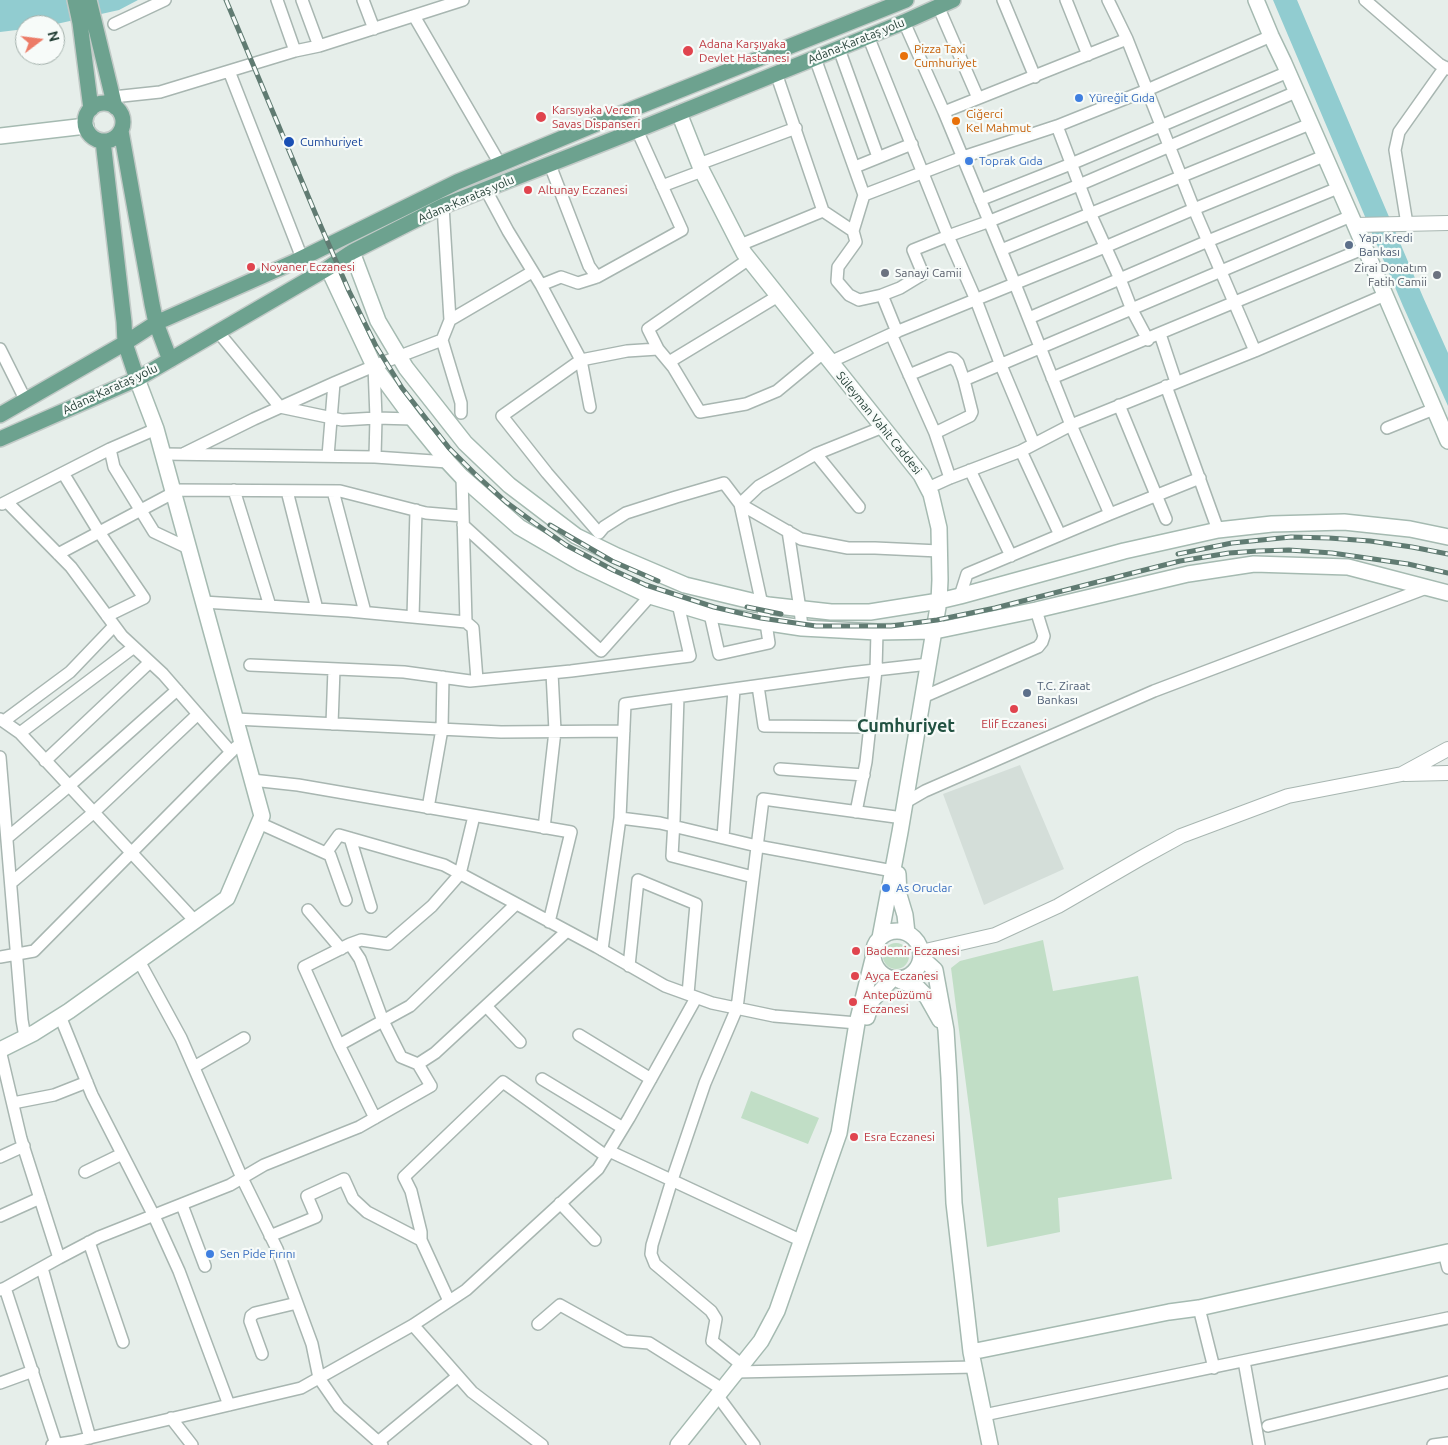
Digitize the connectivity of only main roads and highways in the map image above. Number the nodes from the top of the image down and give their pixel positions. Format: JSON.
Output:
{"nodes":[{"id":1,"x":75,"y":0,"type":"edge"},
{"id":2,"x":89,"y":0,"type":"edge"},
{"id":3,"x":906,"y":0,"type":"edge"},
{"id":4,"x":953,"y":0,"type":"edge"},
{"id":5,"x":1256,"y":0,"type":"edge"},
{"id":6,"x":87,"y":21,"type":"junction"},
{"id":7,"x":114,"y":102,"type":"junction"},
{"id":8,"x":92,"y":109,"type":"junction"},
{"id":9,"x":679,"y":113,"type":"junction"},
{"id":10,"x":86,"y":126,"type":"junction"},
{"id":11,"x":121,"y":131,"type":"junction"},
{"id":12,"x":0,"y":136,"type":"edge"},
{"id":13,"x":103,"y":141,"type":"junction"},
{"id":14,"x":352,"y":252,"type":"junction"},
{"id":15,"x":328,"y":268,"type":"junction"},
{"id":16,"x":156,"y":323,"type":"junction"},
{"id":17,"x":125,"y":343,"type":"junction"},
{"id":18,"x":170,"y":360,"type":"junction"},
{"id":19,"x":137,"y":379,"type":"junction"},
{"id":20,"x":0,"y":415,"type":"edge"},
{"id":21,"x":0,"y":439,"type":"edge"},
{"id":22,"x":1448,"y":440,"type":"edge"},
{"id":23,"x":1448,"y":537,"type":"edge"},
{"id":24,"x":1448,"y":593,"type":"edge"},
{"id":25,"x":939,"y":601,"type":"junction"},
{"id":26,"x":935,"y":631,"type":"junction"},
{"id":27,"x":902,"y":825,"type":"junction"},
{"id":28,"x":907,"y":933,"type":"junction"},
{"id":29,"x":880,"y":938,"type":"junction"},
{"id":30,"x":922,"y":955,"type":"junction"},
{"id":31,"x":873,"y":959,"type":"junction"},
{"id":32,"x":895,"y":979,"type":"junction"},
{"id":33,"x":946,"y":1030,"type":"junction"},
{"id":34,"x":0,"y":1050,"type":"edge"},
{"id":35,"x":852,"y":1059,"type":"junction"},
{"id":36,"x":1446,"y":1253,"type":"edge"},
{"id":37,"x":973,"y":1360,"type":"junction"},
{"id":38,"x":678,"y":1445,"type":"edge"},
{"id":39,"x":990,"y":1445,"type":"edge"}],
"edges":[{"from":1,"to":6,"type":"main road"},
{"from":2,"to":6,"type":"main road"},
{"from":3,"to":16,"type":"main road","name":"Adana-Karataş yolu"},
{"from":4,"to":9,"type":"main road","name":"Adana-Karataş yolu"},
{"from":5,"to":22,"type":"main road"},
{"from":6,"to":7,"type":"main road"},
{"from":6,"to":8,"type":"main road"},
{"from":7,"to":8,"type":"main road"},
{"from":7,"to":11,"type":"main road"},
{"from":8,"to":10,"type":"main road"},
{"from":9,"to":14,"type":"main road","name":"Adana-Karataş yolu"},
{"from":9,"to":25,"type":"main road","name":"Süleyman Vahit Caddesi"},
{"from":10,"to":12,"type":"main road"},
{"from":10,"to":13,"type":"main road"},
{"from":11,"to":13,"type":"main road"},
{"from":11,"to":16,"type":"main road"},
{"from":13,"to":17,"type":"main road"},
{"from":14,"to":15,"type":"main road","name":"Adana-Karataş yolu"},
{"from":14,"to":25,"type":"main road"},
{"from":15,"to":18,"type":"main road","name":"Adana-Karataş yolu"},
{"from":15,"to":26,"type":"main road"},
{"from":16,"to":17,"type":"main road","name":"Adana-Karataş yolu"},
{"from":16,"to":18,"type":"main road"},
{"from":17,"to":19,"type":"main road"},
{"from":17,"to":20,"type":"main road","name":"Adana-Karataş yolu"},
{"from":18,"to":19,"type":"main road","name":"Adana-Karataş yolu"},
{"from":19,"to":21,"type":"main road","name":"Adana-Karataş yolu"},
{"from":19,"to":34,"type":"main road"},
{"from":23,"to":25,"type":"main road"},
{"from":24,"to":26,"type":"main road"},
{"from":25,"to":26,"type":"main road","name":"Süleyman Vahit Caddesi"},
{"from":26,"to":27,"type":"main road","name":"Süleyman Vahit Caddesi"},
{"from":27,"to":28,"type":"main road"},
{"from":27,"to":29,"type":"main road"},
{"from":28,"to":29,"type":"main road"},
{"from":28,"to":30,"type":"main road"},
{"from":29,"to":31,"type":"main road"},
{"from":30,"to":32,"type":"main road"},
{"from":30,"to":33,"type":"main road"},
{"from":31,"to":32,"type":"main road"},
{"from":31,"to":35,"type":"main road"},
{"from":32,"to":33,"type":"main road"},
{"from":32,"to":35,"type":"main road"},
{"from":33,"to":37,"type":"main road"},
{"from":35,"to":38,"type":"main road"},
{"from":36,"to":37,"type":"main road"},
{"from":37,"to":39,"type":"main road"}]}
